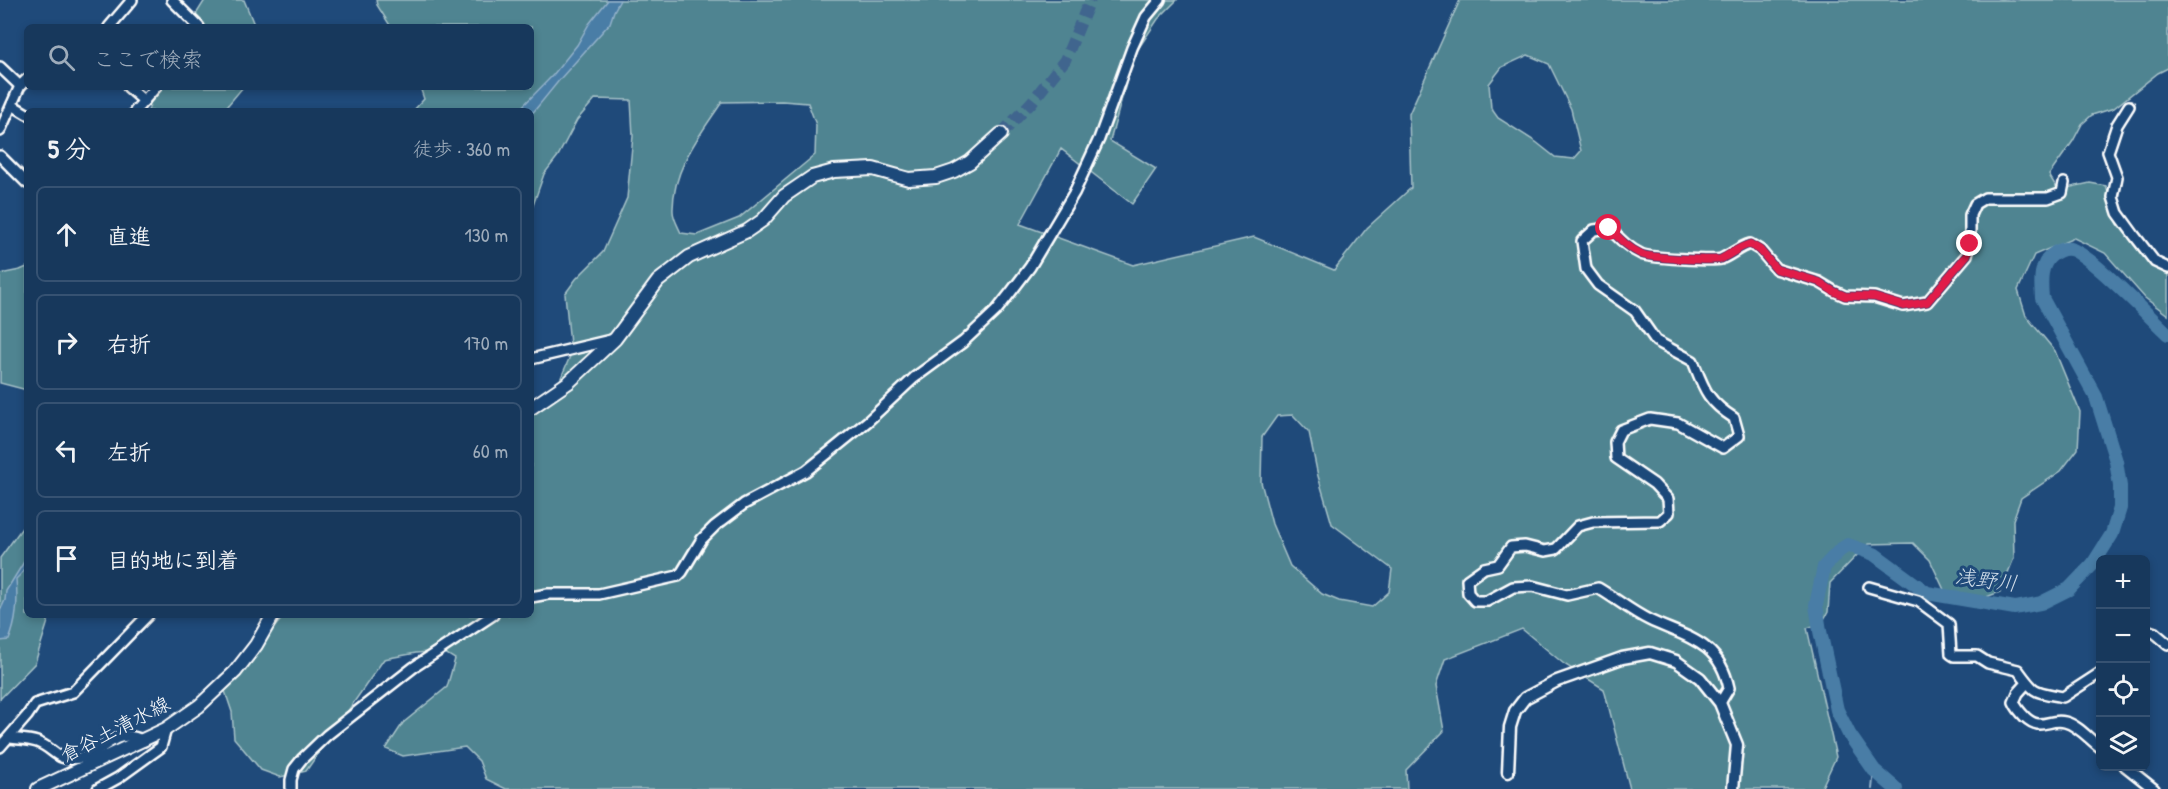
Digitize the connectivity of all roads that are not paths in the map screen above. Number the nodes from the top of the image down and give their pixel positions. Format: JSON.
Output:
{"nodes":[{"id":1,"x":132,"y":0,"type":"edge"},
{"id":2,"x":172,"y":0,"type":"edge"},
{"id":3,"x":1160,"y":0,"type":"edge"},
{"id":4,"x":112,"y":24,"type":"edge"},
{"id":5,"x":196,"y":24,"type":"edge"},
{"id":6,"x":0,"y":67,"type":"edge"},
{"id":7,"x":23,"y":83,"type":"edge"},
{"id":8,"x":131,"y":90,"type":"edge"},
{"id":9,"x":153,"y":90,"type":"edge"},
{"id":10,"x":144,"y":101,"type":"junction"},
{"id":11,"x":12,"y":105,"type":"junction"},
{"id":12,"x":2129,"y":106,"type":"dead end"},
{"id":13,"x":138,"y":108,"type":"edge"},
{"id":14,"x":24,"y":112,"type":"edge"},
{"id":15,"x":0,"y":131,"type":"edge"},
{"id":16,"x":1001,"y":134,"type":"tunnel mouth"},
{"id":17,"x":0,"y":156,"type":"edge"},
{"id":18,"x":24,"y":180,"type":"edge"},
{"id":19,"x":2064,"y":183,"type":"dead end"},
{"id":20,"x":2168,"y":268,"type":"edge"},
{"id":21,"x":615,"y":339,"type":"junction"},
{"id":22,"x":534,"y":358,"type":"edge"},
{"id":23,"x":534,"y":406,"type":"edge"},
{"id":24,"x":1869,"y":587,"type":"dead end"},
{"id":25,"x":534,"y":596,"type":"edge"},
{"id":26,"x":145,"y":618,"type":"edge"},
{"id":27,"x":271,"y":618,"type":"edge"},
{"id":28,"x":488,"y":618,"type":"edge"},
{"id":29,"x":2150,"y":632,"type":"edge"},
{"id":30,"x":2168,"y":644,"type":"edge"},
{"id":31,"x":2096,"y":676,"type":"edge"},
{"id":32,"x":2028,"y":683,"type":"junction"},
{"id":33,"x":1720,"y":703,"type":"junction"},
{"id":34,"x":166,"y":729,"type":"junction"},
{"id":35,"x":9,"y":738,"type":"junction"},
{"id":36,"x":144,"y":741,"type":"junction"},
{"id":37,"x":2096,"y":744,"type":"edge"},
{"id":38,"x":0,"y":747,"type":"edge"},
{"id":39,"x":2131,"y":771,"type":"edge"},
{"id":40,"x":1508,"y":772,"type":"dead end"},
{"id":41,"x":38,"y":789,"type":"edge"},
{"id":42,"x":98,"y":789,"type":"edge"},
{"id":43,"x":291,"y":789,"type":"edge"},
{"id":44,"x":1733,"y":789,"type":"edge"},
{"id":45,"x":2154,"y":789,"type":"edge"}],
"edges":[{"from":1,"to":4,"type":"street"},
{"from":2,"to":5,"type":"street"},
{"from":3,"to":25,"type":"street"},
{"from":6,"to":7,"type":"street"},
{"from":7,"to":11,"type":"street"},
{"from":8,"to":10,"type":"street"},
{"from":9,"to":10,"type":"street"},
{"from":10,"to":13,"type":"street"},
{"from":11,"to":14,"type":"street"},
{"from":11,"to":15,"type":"street"},
{"from":12,"to":20,"type":"street"},
{"from":16,"to":21,"type":"main road"},
{"from":17,"to":18,"type":"street"},
{"from":19,"to":33,"type":"street"},
{"from":21,"to":22,"type":"street"},
{"from":21,"to":23,"type":"main road"},
{"from":24,"to":32,"type":"street"},
{"from":26,"to":35,"type":"street"},
{"from":27,"to":34,"type":"main road","name":"倉谷土清水線"},
{"from":28,"to":43,"type":"street"},
{"from":29,"to":30,"type":"street"},
{"from":31,"to":32,"type":"street"},
{"from":32,"to":37,"type":"street"},
{"from":33,"to":40,"type":"street"},
{"from":33,"to":44,"type":"street"},
{"from":34,"to":36,"type":"main road","name":"倉谷土清水線"},
{"from":34,"to":42,"type":"street"},
{"from":35,"to":36,"type":"street"},
{"from":35,"to":38,"type":"street"},
{"from":36,"to":41,"type":"main road","name":"倉谷土清水線"},
{"from":39,"to":45,"type":"street"}]}
